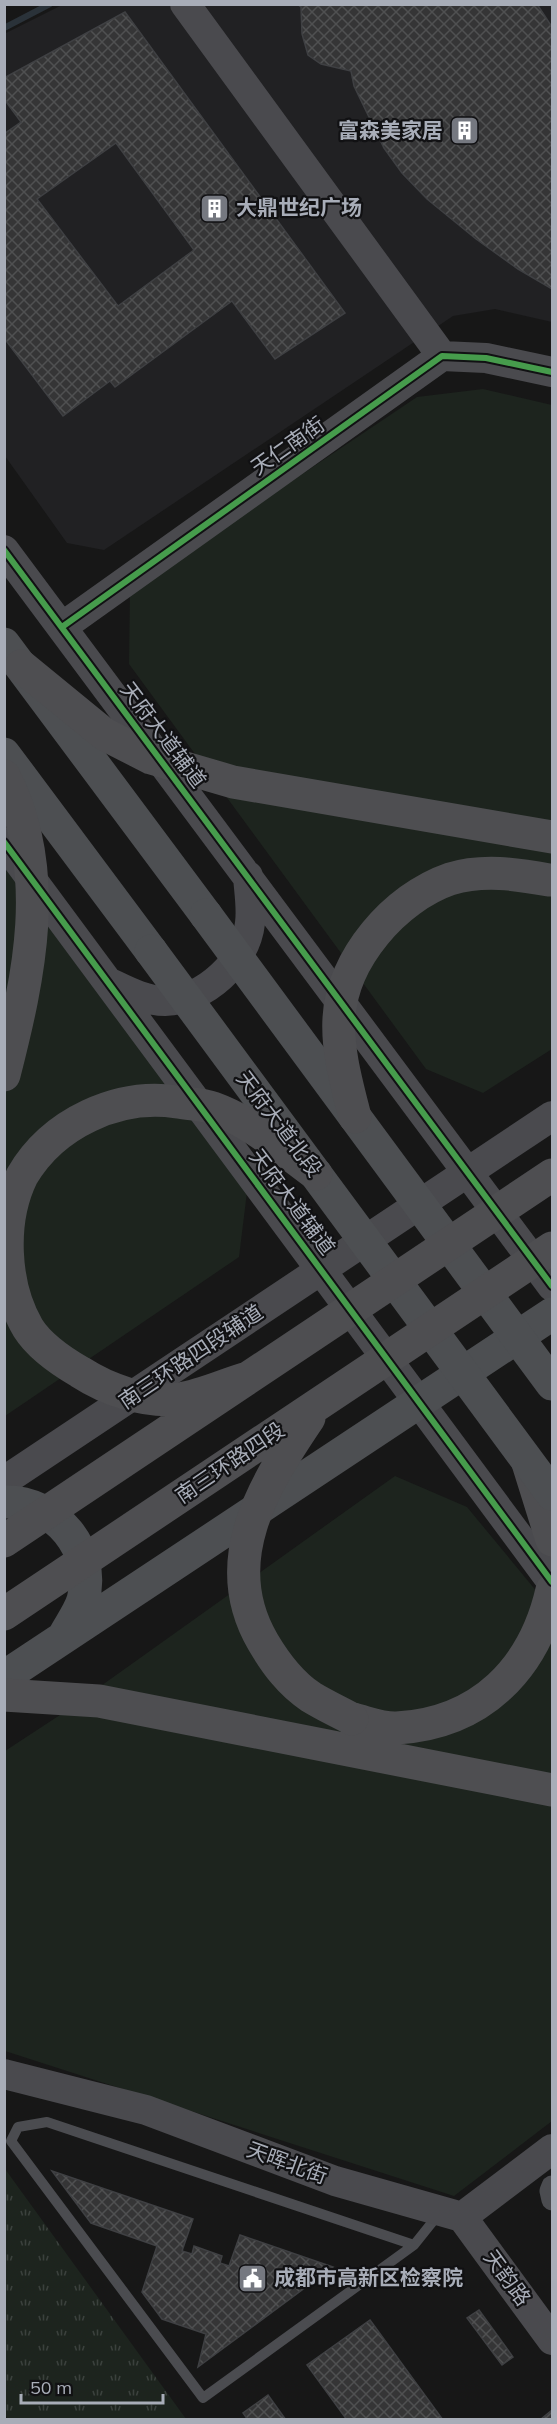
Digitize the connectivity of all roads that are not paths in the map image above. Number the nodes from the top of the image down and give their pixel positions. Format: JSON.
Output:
{"nodes":[{"id":1,"x":185,"y":4,"type":"edge"},
{"id":2,"x":442,"y":356,"type":"junction"},
{"id":3,"x":552,"y":372,"type":"edge"},
{"id":4,"x":4,"y":550,"type":"edge"},
{"id":5,"x":62,"y":627,"type":"junction"},
{"id":6,"x":13,"y":655,"type":"edge"},
{"id":7,"x":4,"y":754,"type":"edge"},
{"id":8,"x":4,"y":776,"type":"edge"},
{"id":9,"x":552,"y":837,"type":"edge"},
{"id":10,"x":4,"y":842,"type":"edge"},
{"id":11,"x":248,"y":876,"type":"junction"},
{"id":12,"x":552,"y":882,"type":"edge"},
{"id":13,"x":108,"y":982,"type":"junction"},
{"id":14,"x":4,"y":1075,"type":"edge"},
{"id":15,"x":552,"y":1116,"type":"edge"},
{"id":16,"x":355,"y":1117,"type":"junction"},
{"id":17,"x":469,"y":1172,"type":"junction"},
{"id":18,"x":316,"y":1174,"type":"junction"},
{"id":19,"x":552,"y":1175,"type":"edge"},
{"id":20,"x":552,"y":1248,"type":"edge"},
{"id":21,"x":322,"y":1270,"type":"junction"},
{"id":22,"x":552,"y":1286,"type":"edge"},
{"id":23,"x":552,"y":1314,"type":"edge"},
{"id":24,"x":248,"y":1378,"type":"junction"},
{"id":25,"x":552,"y":1384,"type":"edge"},
{"id":26,"x":420,"y":1402,"type":"junction"},
{"id":27,"x":320,"y":1403,"type":"junction"},
{"id":28,"x":527,"y":1459,"type":"junction"},
{"id":29,"x":4,"y":1481,"type":"edge"},
{"id":30,"x":552,"y":1494,"type":"edge"},
{"id":31,"x":4,"y":1502,"type":"edge"},
{"id":32,"x":4,"y":1540,"type":"edge"},
{"id":33,"x":552,"y":1540,"type":"edge"},
{"id":34,"x":552,"y":1582,"type":"edge"},
{"id":35,"x":552,"y":1590,"type":"edge"},
{"id":36,"x":4,"y":1614,"type":"edge"},
{"id":37,"x":62,"y":1639,"type":"junction"},
{"id":38,"x":4,"y":1677,"type":"edge"},
{"id":39,"x":4,"y":1695,"type":"edge"},
{"id":40,"x":552,"y":1790,"type":"edge"},
{"id":41,"x":4,"y":2074,"type":"edge"},
{"id":42,"x":552,"y":2149,"type":"edge"},
{"id":43,"x":552,"y":2186,"type":"edge"},
{"id":44,"x":552,"y":2199,"type":"edge"},
{"id":45,"x":451,"y":2215,"type":"junction"},
{"id":46,"x":414,"y":2245,"type":"junction"},
{"id":47,"x":552,"y":2340,"type":"edge"}],
"edges":[{"from":1,"to":2,"type":"street"},
{"from":2,"to":3,"type":"street"},
{"from":2,"to":5,"type":"street","name":"天仁南街"},
{"from":4,"to":5,"type":"street","name":"天府大道辅道"},
{"from":5,"to":11,"type":"street","name":"天府大道辅道"},
{"from":6,"to":9,"type":"highway","bridge":true},
{"from":6,"to":16,"type":"main road","bridge":true},
{"from":7,"to":18,"type":"main road","name":"天府大道北段","bridge":true},
{"from":8,"to":14,"type":"highway","bridge":true},
{"from":10,"to":13,"type":"street","name":"天府大道辅道"},
{"from":11,"to":13,"type":"street"},
{"from":11,"to":17,"type":"street","name":"天府大道辅道"},
{"from":12,"to":16,"type":"highway","bridge":true},
{"from":13,"to":21,"type":"street","name":"天府大道辅道"},
{"from":15,"to":17,"type":"street","name":"南三环路四段辅道"},
{"from":16,"to":25,"type":"main road","bridge":true},
{"from":17,"to":21,"type":"street","name":"南三环路四段辅道"},
{"from":17,"to":22,"type":"street","name":"天府大道辅道"},
{"from":18,"to":24,"type":"highway","bridge":true},
{"from":18,"to":28,"type":"main road","name":"天府大道北段","bridge":true},
{"from":19,"to":24,"type":"highway","bridge":true},
{"from":20,"to":27,"type":"highway","name":"南三环路四段","bridge":true},
{"from":21,"to":26,"type":"street","name":"天府大道辅道"},
{"from":21,"to":29,"type":"street","name":"南三环路四段辅道"},
{"from":23,"to":26,"type":"main road"},
{"from":24,"to":32,"type":"highway","bridge":true},
{"from":26,"to":34,"type":"street","name":"天府大道辅道"},
{"from":26,"to":37,"type":"main road"},
{"from":27,"to":35,"type":"highway","bridge":true},
{"from":27,"to":36,"type":"highway","name":"南三环路四段","bridge":true},
{"from":28,"to":30,"type":"main road","name":"天府大道北段","bridge":true},
{"from":28,"to":33,"type":"highway","bridge":true},
{"from":31,"to":37,"type":"main road"},
{"from":37,"to":38,"type":"main road"},
{"from":39,"to":40,"type":"highway"},
{"from":41,"to":45,"type":"street","name":"天晖北街"},
{"from":42,"to":45,"type":"street"},
{"from":43,"to":44,"type":"street"},
{"from":45,"to":46,"type":"lane"},
{"from":45,"to":47,"type":"street","name":"天韵路"},
{"from":46,"to":46,"type":"lane"}]}
